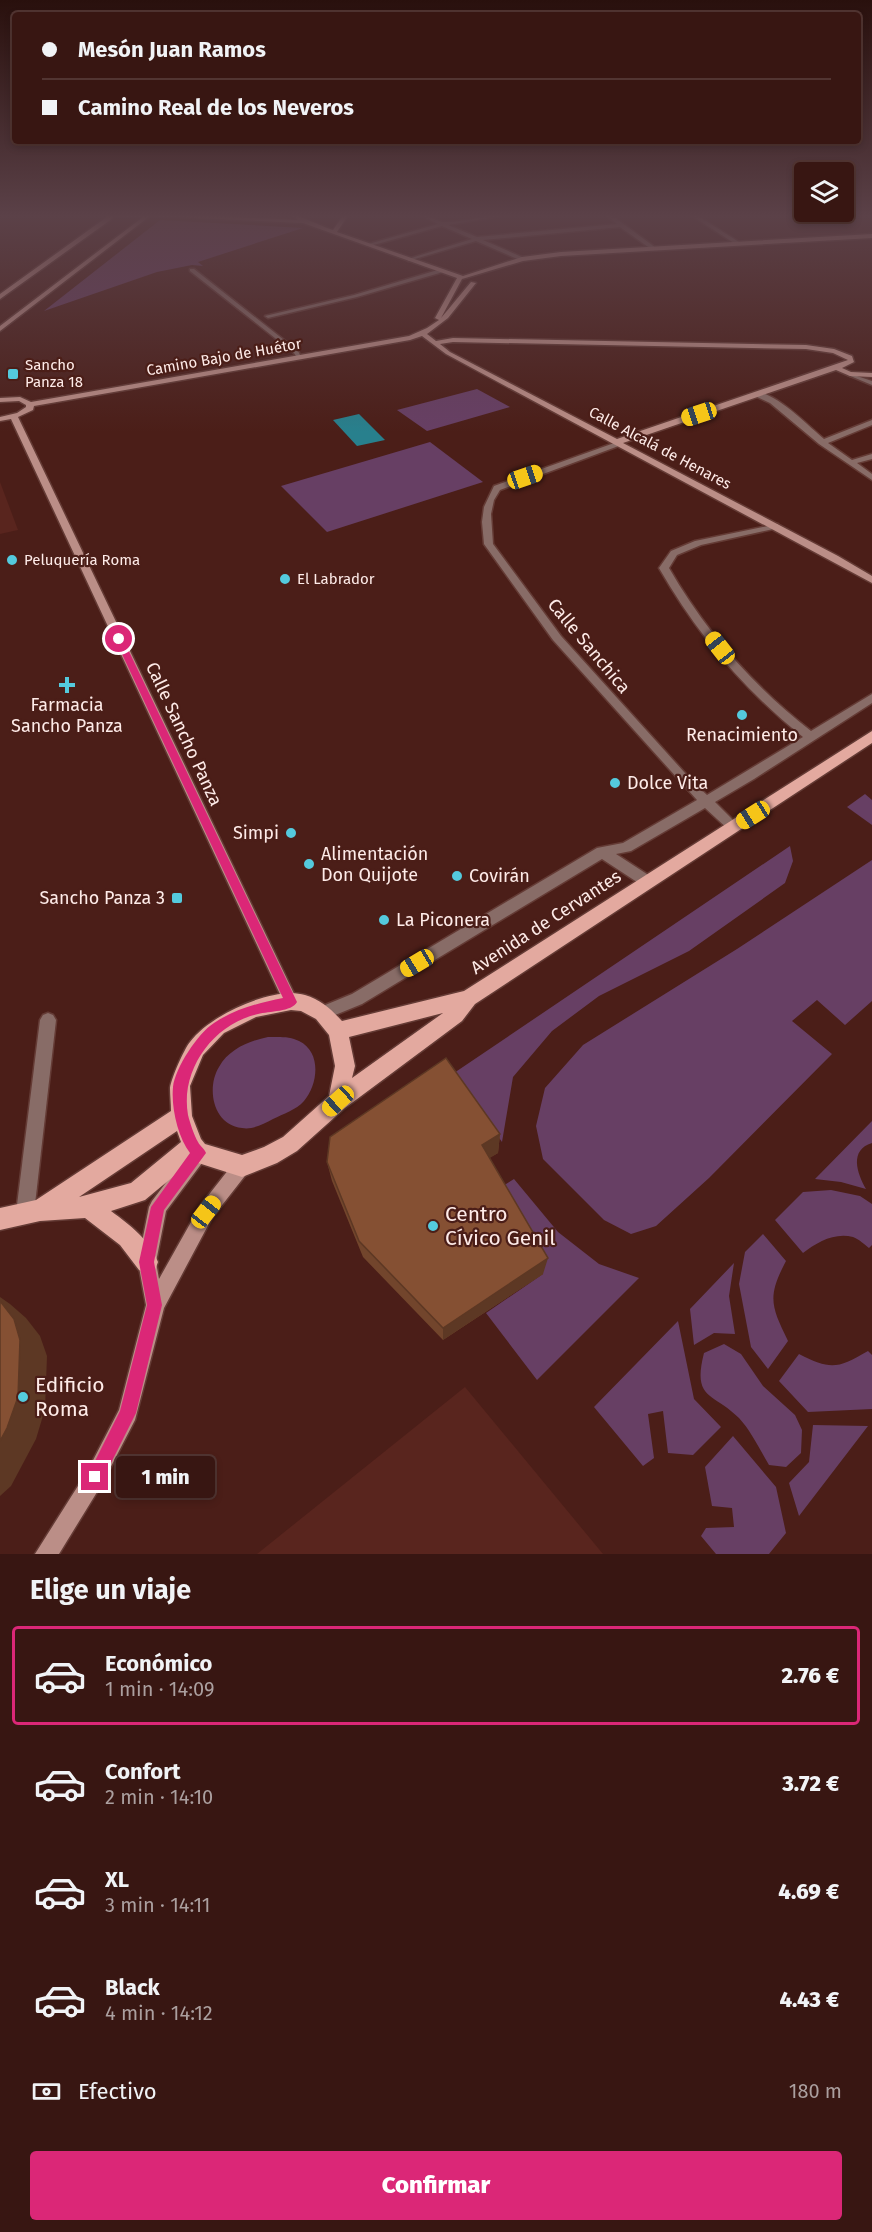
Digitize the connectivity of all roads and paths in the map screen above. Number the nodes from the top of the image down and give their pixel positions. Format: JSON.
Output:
{"nodes":[{"id":1,"x":14,"y":287,"type":"edge"},
{"id":2,"x":56,"y":287,"type":"edge"},
{"id":3,"x":213,"y":287,"type":"edge"},
{"id":4,"x":388,"y":287,"type":"edge"},
{"id":5,"x":456,"y":287,"type":"edge"},
{"id":6,"x":470,"y":287,"type":"edge"},
{"id":7,"x":0,"y":297,"type":"edge"},
{"id":8,"x":268,"y":316,"type":"dead end"},
{"id":9,"x":0,"y":329,"type":"edge"},
{"id":10,"x":423,"y":334,"type":"junction"},
{"id":11,"x":435,"y":343,"type":"junction"},
{"id":12,"x":300,"y":357,"type":"junction"},
{"id":13,"x":836,"y":368,"type":"junction"},
{"id":14,"x":850,"y":374,"type":"junction"},
{"id":15,"x":872,"y":375,"type":"edge"},
{"id":16,"x":872,"y":383,"type":"edge"},
{"id":17,"x":758,"y":394,"type":"junction"},
{"id":18,"x":0,"y":400,"type":"edge"},
{"id":19,"x":30,"y":404,"type":"junction"},
{"id":20,"x":14,"y":417,"type":"junction"},
{"id":21,"x":0,"y":419,"type":"edge"},
{"id":22,"x":872,"y":423,"type":"edge"},
{"id":23,"x":822,"y":442,"type":"junction"},
{"id":24,"x":618,"y":443,"type":"junction"},
{"id":25,"x":872,"y":456,"type":"edge"},
{"id":26,"x":850,"y":463,"type":"junction"},
{"id":27,"x":872,"y":478,"type":"edge"},
{"id":28,"x":775,"y":526,"type":"junction"},
{"id":29,"x":872,"y":580,"type":"edge"},
{"id":30,"x":872,"y":698,"type":"edge"},
{"id":31,"x":872,"y":736,"type":"edge"},
{"id":32,"x":811,"y":737,"type":"junction"},
{"id":33,"x":705,"y":801,"type":"junction"},
{"id":34,"x":734,"y":827,"type":"junction"},
{"id":35,"x":602,"y":852,"type":"junction"},
{"id":36,"x":648,"y":882,"type":"junction"},
{"id":37,"x":468,"y":998,"type":"junction"},
{"id":38,"x":291,"y":1002,"type":"junction"},
{"id":39,"x":323,"y":1013,"type":"junction"},
{"id":40,"x":48,"y":1020,"type":"dead end"},
{"id":41,"x":338,"y":1031,"type":"junction"},
{"id":42,"x":338,"y":1101,"type":"junction"},
{"id":43,"x":182,"y":1116,"type":"junction"},
{"id":44,"x":196,"y":1149,"type":"junction"},
{"id":45,"x":242,"y":1166,"type":"junction"},
{"id":46,"x":88,"y":1207,"type":"junction"},
{"id":47,"x":33,"y":1211,"type":"junction"},
{"id":48,"x":0,"y":1219,"type":"edge"},
{"id":49,"x":147,"y":1262,"type":"junction"},
{"id":50,"x":155,"y":1305,"type":"junction"},
{"id":51,"x":46,"y":1554,"type":"edge"}],
"edges":[{"from":1,"to":7,"type":"street"},
{"from":2,"to":9,"type":"street"},
{"from":3,"to":12,"type":"street"},
{"from":4,"to":8,"type":"street"},
{"from":5,"to":10,"type":"street"},
{"from":6,"to":10,"type":"street","name":"Camino Bajo de Huétor"},
{"from":10,"to":11,"type":"street","name":"Calle Alcalá de Henares"},
{"from":10,"to":12,"type":"street","name":"Camino Bajo de Huétor"},
{"from":11,"to":13,"type":"street"},
{"from":11,"to":24,"type":"street","name":"Calle Alcalá de Henares"},
{"from":12,"to":19,"type":"street","name":"Camino Bajo de Huétor"},
{"from":13,"to":14,"type":"street"},
{"from":13,"to":17,"type":"street"},
{"from":14,"to":15,"type":"street"},
{"from":14,"to":16,"type":"street"},
{"from":17,"to":23,"type":"street"},
{"from":17,"to":24,"type":"street"},
{"from":18,"to":19,"type":"street"},
{"from":19,"to":20,"type":"street"},
{"from":20,"to":21,"type":"street"},
{"from":20,"to":38,"type":"street","name":"Calle Sancho Panza"},
{"from":22,"to":23,"type":"street"},
{"from":23,"to":26,"type":"street"},
{"from":24,"to":28,"type":"street","name":"Calle Alcalá de Henares"},
{"from":24,"to":33,"type":"street","name":"Calle Sanchica"},
{"from":25,"to":26,"type":"street"},
{"from":26,"to":27,"type":"street"},
{"from":28,"to":29,"type":"street","name":"Calle Alcalá de Henares"},
{"from":28,"to":32,"type":"street"},
{"from":30,"to":32,"type":"street","name":"Avenida de Cervantes"},
{"from":31,"to":34,"type":"main road","name":"Avenida de Cervantes"},
{"from":32,"to":33,"type":"street","name":"Avenida de Cervantes"},
{"from":33,"to":34,"type":"street"},
{"from":33,"to":35,"type":"street","name":"Avenida de Cervantes"},
{"from":34,"to":36,"type":"main road","name":"Avenida de Cervantes"},
{"from":35,"to":36,"type":"street","name":"Avenida de Cervantes"},
{"from":35,"to":39,"type":"street","name":"Avenida de Cervantes"},
{"from":36,"to":37,"type":"main road","name":"Avenida de Cervantes"},
{"from":37,"to":41,"type":"main road","name":"Avenida de Cervantes"},
{"from":37,"to":42,"type":"main road","name":"Avenida de Cervantes"},
{"from":38,"to":39,"type":"main road"},
{"from":38,"to":43,"type":"main road"},
{"from":39,"to":41,"type":"main road"},
{"from":40,"to":47,"type":"street"},
{"from":41,"to":42,"type":"main road"},
{"from":42,"to":45,"type":"main road"},
{"from":43,"to":44,"type":"main road"},
{"from":43,"to":47,"type":"main road"},
{"from":44,"to":45,"type":"main road"},
{"from":44,"to":46,"type":"main road"},
{"from":44,"to":49,"type":"street"},
{"from":45,"to":50,"type":"street"},
{"from":46,"to":47,"type":"main road"},
{"from":46,"to":49,"type":"main road"},
{"from":47,"to":48,"type":"main road"},
{"from":49,"to":50,"type":"street"},
{"from":50,"to":51,"type":"street"}]}
